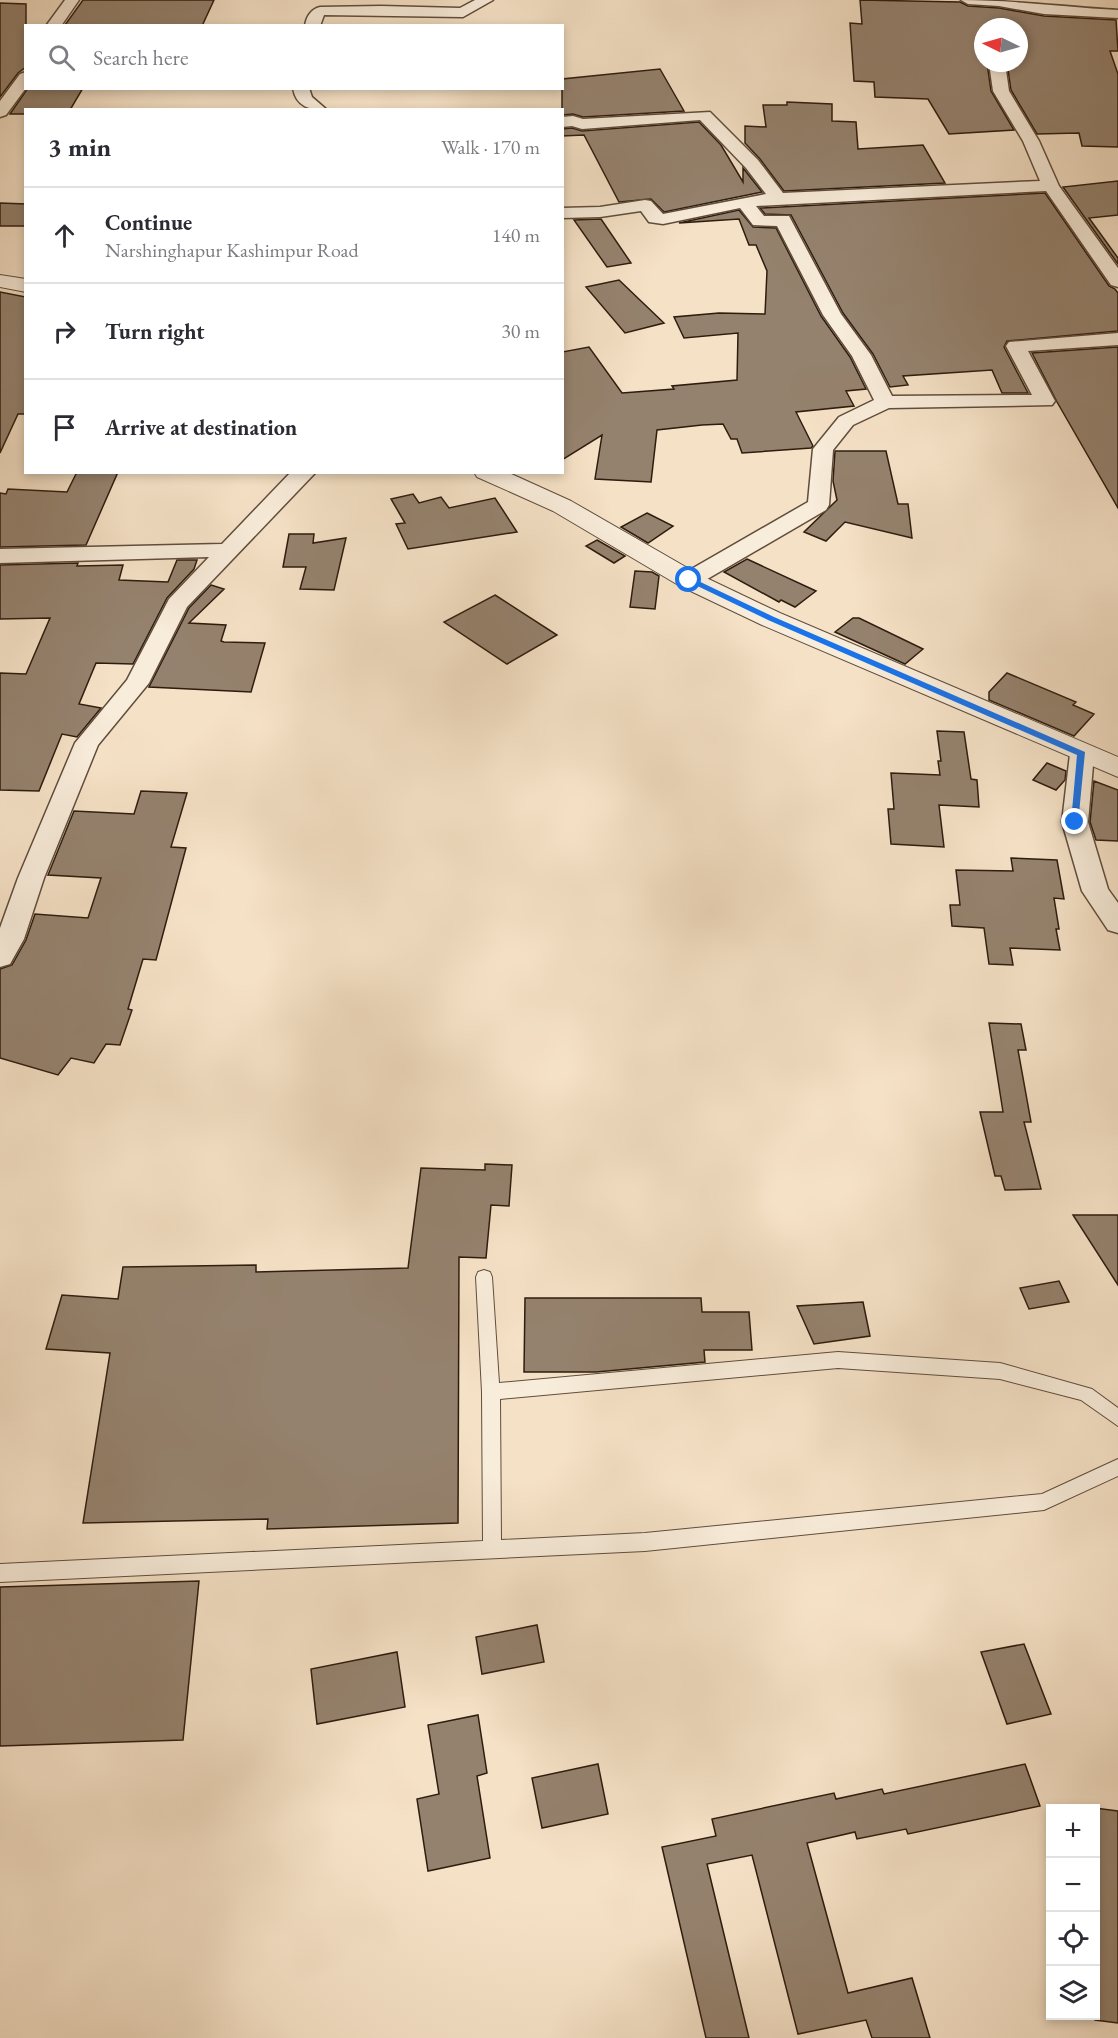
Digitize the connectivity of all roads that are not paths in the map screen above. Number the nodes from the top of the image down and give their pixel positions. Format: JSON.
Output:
{"nodes":[{"id":1,"x":72,"y":0,"type":"edge"},
{"id":2,"x":486,"y":0,"type":"edge"},
{"id":3,"x":968,"y":0,"type":"edge"},
{"id":4,"x":999,"y":2,"type":"junction"},
{"id":5,"x":1118,"y":14,"type":"edge"},
{"id":6,"x":997,"y":18,"type":"edge"},
{"id":7,"x":54,"y":24,"type":"edge"},
{"id":8,"x":312,"y":24,"type":"edge"},
{"id":9,"x":998,"y":72,"type":"edge"},
{"id":10,"x":9,"y":76,"type":"dead end"},
{"id":11,"x":24,"y":77,"type":"edge"},
{"id":12,"x":24,"y":80,"type":"edge"},
{"id":13,"x":301,"y":90,"type":"edge"},
{"id":14,"x":316,"y":108,"type":"edge"},
{"id":15,"x":0,"y":112,"type":"edge"},
{"id":16,"x":564,"y":122,"type":"edge"},
{"id":17,"x":1051,"y":186,"type":"junction"},
{"id":18,"x":778,"y":198,"type":"junction"},
{"id":19,"x":744,"y":202,"type":"junction"},
{"id":20,"x":564,"y":213,"type":"edge"},
{"id":21,"x":0,"y":280,"type":"edge"},
{"id":22,"x":1118,"y":281,"type":"edge"},
{"id":23,"x":24,"y":286,"type":"edge"},
{"id":24,"x":1118,"y":339,"type":"edge"},
{"id":25,"x":885,"y":402,"type":"junction"},
{"id":26,"x":301,"y":474,"type":"edge"},
{"id":27,"x":490,"y":474,"type":"edge"},
{"id":28,"x":228,"y":550,"type":"junction"},
{"id":29,"x":0,"y":556,"type":"edge"},
{"id":30,"x":689,"y":580,"type":"junction"},
{"id":31,"x":1082,"y":754,"type":"junction"},
{"id":32,"x":1118,"y":768,"type":"edge"},
{"id":33,"x":1118,"y":923,"type":"edge"},
{"id":34,"x":0,"y":957,"type":"edge"},
{"id":35,"x":484,"y":1277,"type":"dead end"},
{"id":36,"x":491,"y":1392,"type":"junction"},
{"id":37,"x":1118,"y":1418,"type":"edge"},
{"id":38,"x":1118,"y":1467,"type":"edge"},
{"id":39,"x":492,"y":1549,"type":"junction"},
{"id":40,"x":0,"y":1573,"type":"edge"}],
"edges":[{"from":1,"to":7,"type":"street"},
{"from":2,"to":8,"type":"street"},
{"from":3,"to":4,"type":"street"},
{"from":4,"to":5,"type":"street"},
{"from":4,"to":6,"type":"street"},
{"from":9,"to":17,"type":"street"},
{"from":10,"to":11,"type":"street"},
{"from":12,"to":15,"type":"street"},
{"from":13,"to":14,"type":"street"},
{"from":16,"to":18,"type":"street"},
{"from":17,"to":18,"type":"street"},
{"from":17,"to":22,"type":"street"},
{"from":18,"to":19,"type":"street"},
{"from":19,"to":20,"type":"street"},
{"from":19,"to":25,"type":"street"},
{"from":21,"to":23,"type":"street"},
{"from":24,"to":25,"type":"street"},
{"from":25,"to":30,"type":"street"},
{"from":26,"to":28,"type":"street"},
{"from":27,"to":30,"type":"street"},
{"from":28,"to":29,"type":"street"},
{"from":28,"to":34,"type":"street"},
{"from":30,"to":31,"type":"street"},
{"from":31,"to":32,"type":"street"},
{"from":31,"to":33,"type":"street"},
{"from":35,"to":36,"type":"lane"},
{"from":36,"to":37,"type":"lane"},
{"from":36,"to":39,"type":"lane"},
{"from":38,"to":39,"type":"lane"},
{"from":39,"to":40,"type":"lane"}]}
